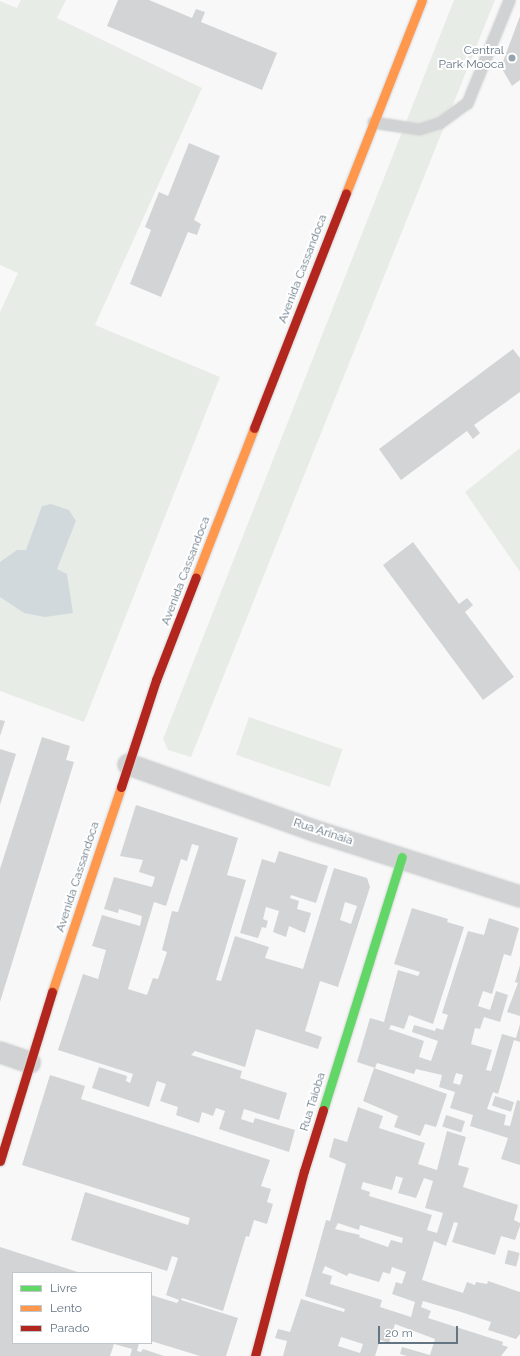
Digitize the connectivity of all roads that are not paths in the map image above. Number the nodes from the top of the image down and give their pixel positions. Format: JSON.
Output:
{"nodes":[{"id":1,"x":422,"y":0,"type":"edge"},
{"id":2,"x":509,"y":0,"type":"edge"},
{"id":3,"x":373,"y":122,"type":"junction"},
{"id":4,"x":128,"y":764,"type":"junction"},
{"id":5,"x":402,"y":857,"type":"junction"},
{"id":6,"x":520,"y":896,"type":"edge"},
{"id":7,"x":0,"y":1052,"type":"edge"},
{"id":8,"x":29,"y":1062,"type":"junction"},
{"id":9,"x":0,"y":1161,"type":"edge"},
{"id":10,"x":255,"y":1356,"type":"edge"}],
"edges":[{"from":1,"to":3,"type":"street","name":"Avenida Cassandoca"},
{"from":2,"to":3,"type":"lane"},
{"from":3,"to":4,"type":"street","name":"Avenida Cassandoca"},
{"from":4,"to":5,"type":"street","name":"Rua Arinaia"},
{"from":4,"to":8,"type":"street","name":"Avenida Cassandoca"},
{"from":5,"to":6,"type":"street","name":"Rua Arinaia"},
{"from":5,"to":10,"type":"street","name":"Rua Taioba"},
{"from":7,"to":8,"type":"street"},
{"from":8,"to":9,"type":"street","name":"Avenida Cassandoca"}]}
